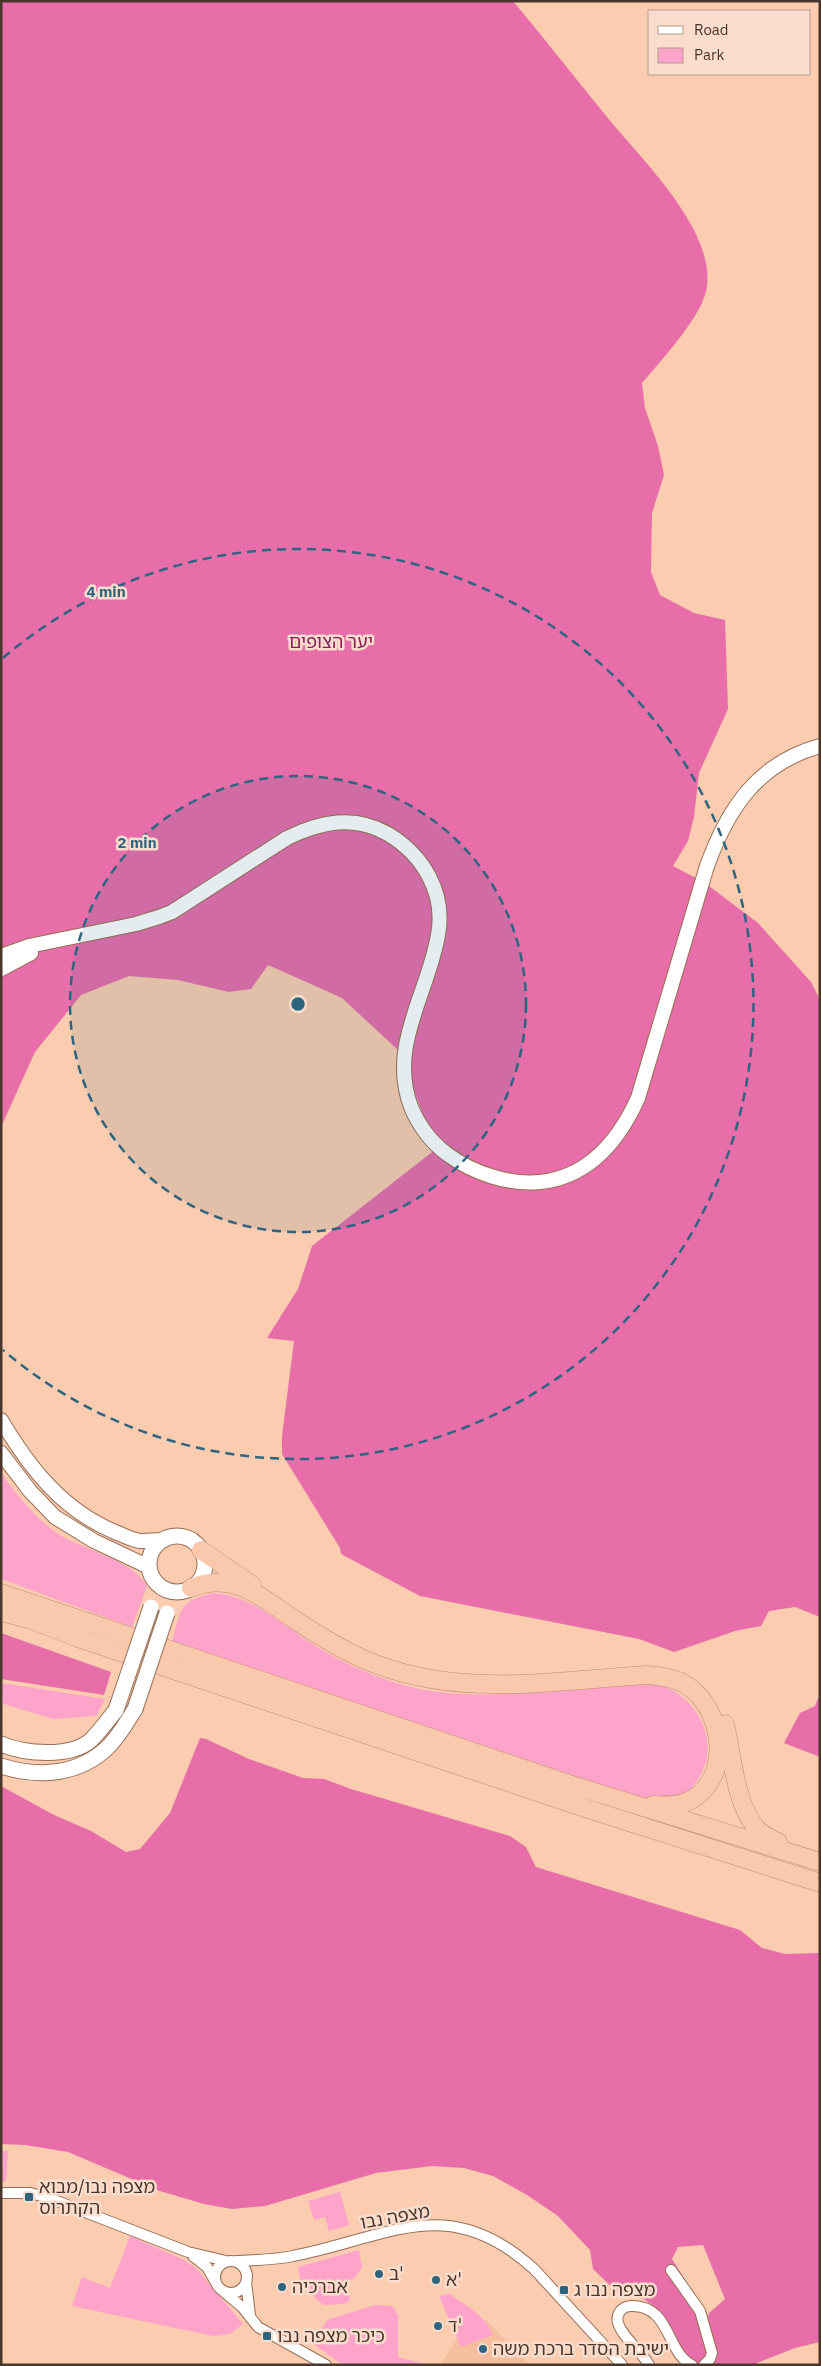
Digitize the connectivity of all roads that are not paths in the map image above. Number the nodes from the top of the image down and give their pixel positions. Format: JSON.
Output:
{"nodes":[{"id":1,"x":820,"y":746,"type":"edge"},
{"id":2,"x":74,"y":938,"type":"junction"},
{"id":3,"x":1,"y":956,"type":"edge"},
{"id":4,"x":1,"y":969,"type":"edge"},
{"id":5,"x":1,"y":1420,"type":"edge"},
{"id":6,"x":1,"y":1453,"type":"edge"},
{"id":7,"x":164,"y":1540,"type":"junction"},
{"id":8,"x":201,"y":1550,"type":"junction"},
{"id":9,"x":154,"y":1579,"type":"junction"},
{"id":10,"x":185,"y":1590,"type":"junction"},
{"id":11,"x":1,"y":1593,"type":"edge"},
{"id":12,"x":1,"y":1612,"type":"edge"},
{"id":13,"x":293,"y":1619,"type":"junction"},
{"id":14,"x":561,"y":1680,"type":"junction"},
{"id":15,"x":1,"y":1744,"type":"edge"},
{"id":16,"x":1,"y":1766,"type":"edge"},
{"id":17,"x":572,"y":1785,"type":"junction"},
{"id":18,"x":818,"y":1862,"type":"edge"},
{"id":19,"x":820,"y":1883,"type":"edge"},
{"id":20,"x":1,"y":2193,"type":"edge"},
{"id":21,"x":184,"y":2250,"type":"junction"},
{"id":22,"x":272,"y":2258,"type":"junction"},
{"id":23,"x":231,"y":2261,"type":"junction"},
{"id":24,"x":671,"y":2270,"type":"dead end"},
{"id":25,"x":247,"y":2280,"type":"junction"},
{"id":26,"x":220,"y":2287,"type":"junction"},
{"id":27,"x":250,"y":2318,"type":"junction"},
{"id":28,"x":326,"y":2365,"type":"edge"},
{"id":29,"x":622,"y":2365,"type":"edge"},
{"id":30,"x":649,"y":2365,"type":"edge"},
{"id":31,"x":692,"y":2365,"type":"edge"},
{"id":32,"x":704,"y":2365,"type":"edge"}],
"edges":[{"from":1,"to":2,"type":"street"},
{"from":2,"to":3,"type":"street"},
{"from":2,"to":4,"type":"street"},
{"from":5,"to":7,"type":"street"},
{"from":6,"to":9,"type":"street"},
{"from":7,"to":8,"type":"main road"},
{"from":7,"to":9,"type":"main road"},
{"from":8,"to":10,"type":"main road"},
{"from":8,"to":13,"type":"highway"},
{"from":9,"to":10,"type":"main road"},
{"from":9,"to":15,"type":"main road","bridge":true},
{"from":10,"to":13,"type":"highway"},
{"from":10,"to":16,"type":"main road","bridge":true},
{"from":11,"to":17,"type":"highway"},
{"from":12,"to":19,"type":"highway"},
{"from":13,"to":14,"type":"highway"},
{"from":14,"to":17,"type":"highway"},
{"from":14,"to":18,"type":"highway"},
{"from":17,"to":18,"type":"highway"},
{"from":20,"to":21,"type":"street","name":"מצפה נבו"},
{"from":21,"to":23,"type":"street","name":"מצפה נבו"},
{"from":21,"to":26,"type":"street","name":"מצפה נבו"},
{"from":22,"to":23,"type":"street","name":"מצפה נבו"},
{"from":22,"to":25,"type":"street","name":"מצפה נבו"},
{"from":22,"to":29,"type":"street","name":"מצפה נבו"},
{"from":23,"to":25,"type":"street"},
{"from":23,"to":26,"type":"street"},
{"from":24,"to":32,"type":"street"},
{"from":25,"to":26,"type":"street"},
{"from":25,"to":27,"type":"street"},
{"from":26,"to":27,"type":"street","name":"מצפה נבו"},
{"from":27,"to":28,"type":"street","name":"מצפה נבו"},
{"from":30,"to":31,"type":"street"}]}
